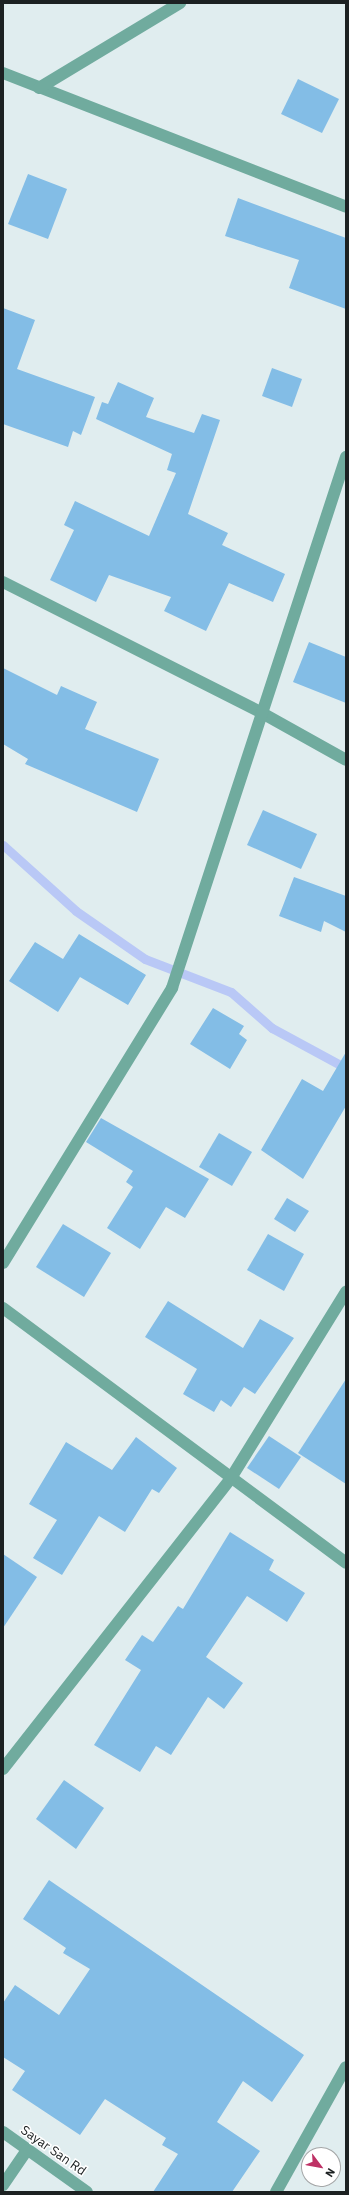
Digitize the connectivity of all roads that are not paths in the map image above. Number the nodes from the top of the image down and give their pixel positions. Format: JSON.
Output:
{"nodes":[{"id":1,"x":180,"y":3,"type":"edge"},
{"id":2,"x":3,"y":73,"type":"edge"},
{"id":3,"x":39,"y":88,"type":"junction"},
{"id":4,"x":346,"y":207,"type":"edge"},
{"id":5,"x":346,"y":457,"type":"edge"},
{"id":6,"x":3,"y":582,"type":"edge"},
{"id":7,"x":262,"y":713,"type":"junction"},
{"id":8,"x":346,"y":760,"type":"edge"},
{"id":9,"x":3,"y":1263,"type":"edge"},
{"id":10,"x":346,"y":1292,"type":"edge"},
{"id":11,"x":3,"y":1308,"type":"edge"},
{"id":12,"x":231,"y":1478,"type":"junction"},
{"id":13,"x":346,"y":1563,"type":"edge"},
{"id":14,"x":3,"y":1769,"type":"edge"},
{"id":15,"x":346,"y":2067,"type":"edge"},
{"id":16,"x":3,"y":2132,"type":"edge"},
{"id":17,"x":27,"y":2150,"type":"junction"},
{"id":18,"x":3,"y":2185,"type":"edge"},
{"id":19,"x":87,"y":2192,"type":"edge"},
{"id":20,"x":276,"y":2192,"type":"edge"}],
"edges":[{"from":1,"to":3,"type":"street"},
{"from":2,"to":3,"type":"street"},
{"from":3,"to":4,"type":"street"},
{"from":5,"to":7,"type":"street"},
{"from":6,"to":7,"type":"street"},
{"from":7,"to":8,"type":"street"},
{"from":7,"to":9,"type":"street"},
{"from":10,"to":12,"type":"street"},
{"from":11,"to":12,"type":"street"},
{"from":12,"to":13,"type":"street"},
{"from":12,"to":14,"type":"street"},
{"from":15,"to":20,"type":"street"},
{"from":16,"to":17,"type":"street","name":"Sayar San Rd"},
{"from":17,"to":18,"type":"street"},
{"from":17,"to":19,"type":"street","name":"Sayar San Rd"}]}
